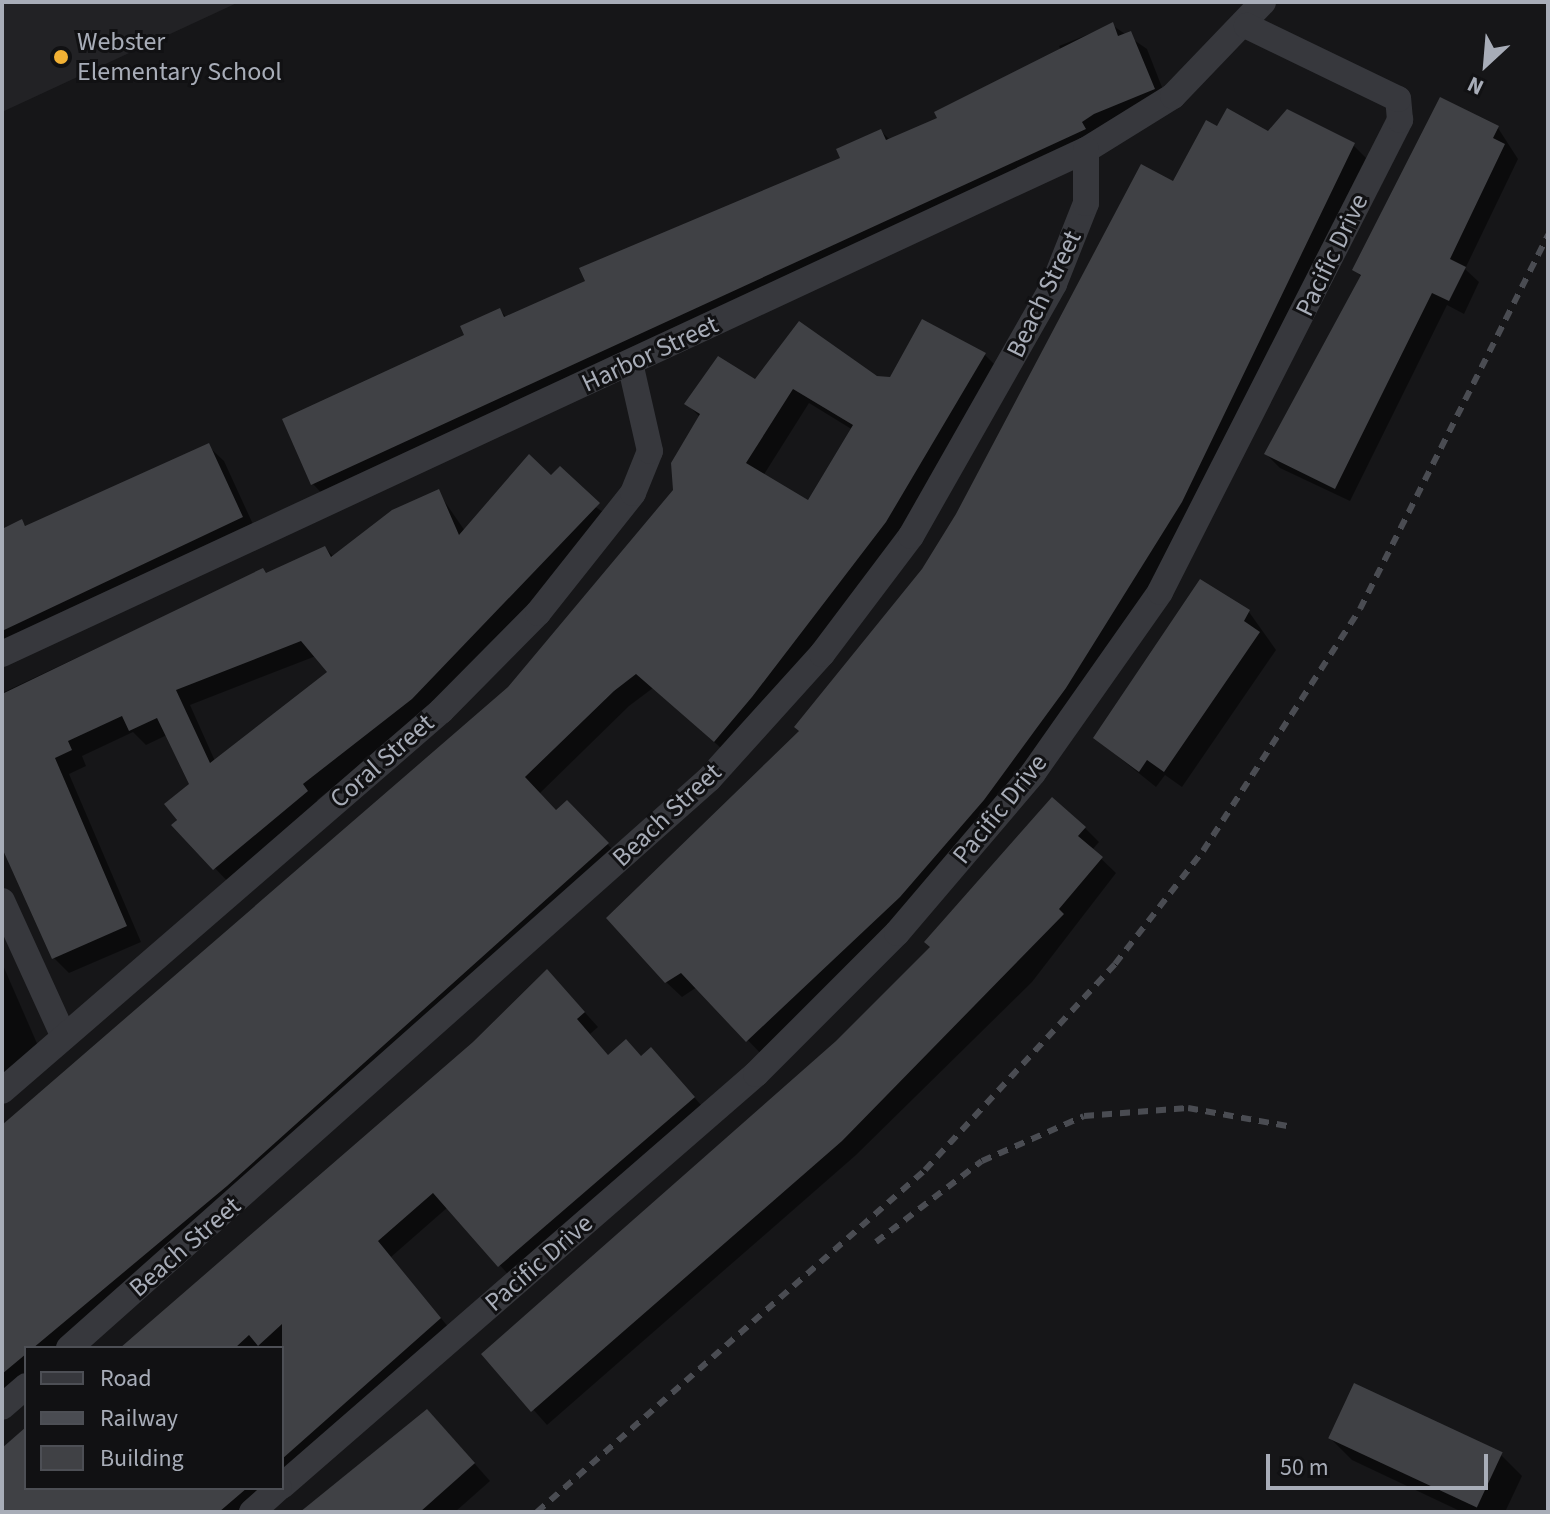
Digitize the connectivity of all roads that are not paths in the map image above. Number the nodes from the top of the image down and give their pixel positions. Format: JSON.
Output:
{"nodes":[{"id":1,"x":1263,"y":2,"type":"edge"},
{"id":2,"x":1247,"y":26,"type":"junction"},
{"id":3,"x":1086,"y":150,"type":"junction"},
{"id":4,"x":630,"y":363,"type":"junction"},
{"id":5,"x":2,"y":654,"type":"edge"},
{"id":6,"x":2,"y":901,"type":"edge"},
{"id":7,"x":64,"y":1037,"type":"junction"},
{"id":8,"x":2,"y":1091,"type":"edge"},
{"id":9,"x":71,"y":1346,"type":"edge"},
{"id":10,"x":24,"y":1388,"type":"edge"},
{"id":11,"x":2,"y":1407,"type":"edge"},
{"id":12,"x":284,"y":1484,"type":"edge"},
{"id":13,"x":278,"y":1490,"type":"edge"},
{"id":14,"x":252,"y":1512,"type":"edge"}],
"edges":[{"from":1,"to":2,"type":"street","name":"Harbor Street"},
{"from":2,"to":3,"type":"street","name":"Harbor Street"},
{"from":2,"to":12,"type":"street","name":"Pacific Drive"},
{"from":3,"to":4,"type":"street","name":"Harbor Street"},
{"from":3,"to":9,"type":"street","name":"Beach Street"},
{"from":4,"to":5,"type":"street","name":"Harbor Street"},
{"from":4,"to":7,"type":"street","name":"Coral Street"},
{"from":6,"to":7,"type":"street"},
{"from":7,"to":8,"type":"street","name":"Coral Street"},
{"from":10,"to":11,"type":"street"},
{"from":13,"to":14,"type":"street","name":"Pacific Drive"}]}
